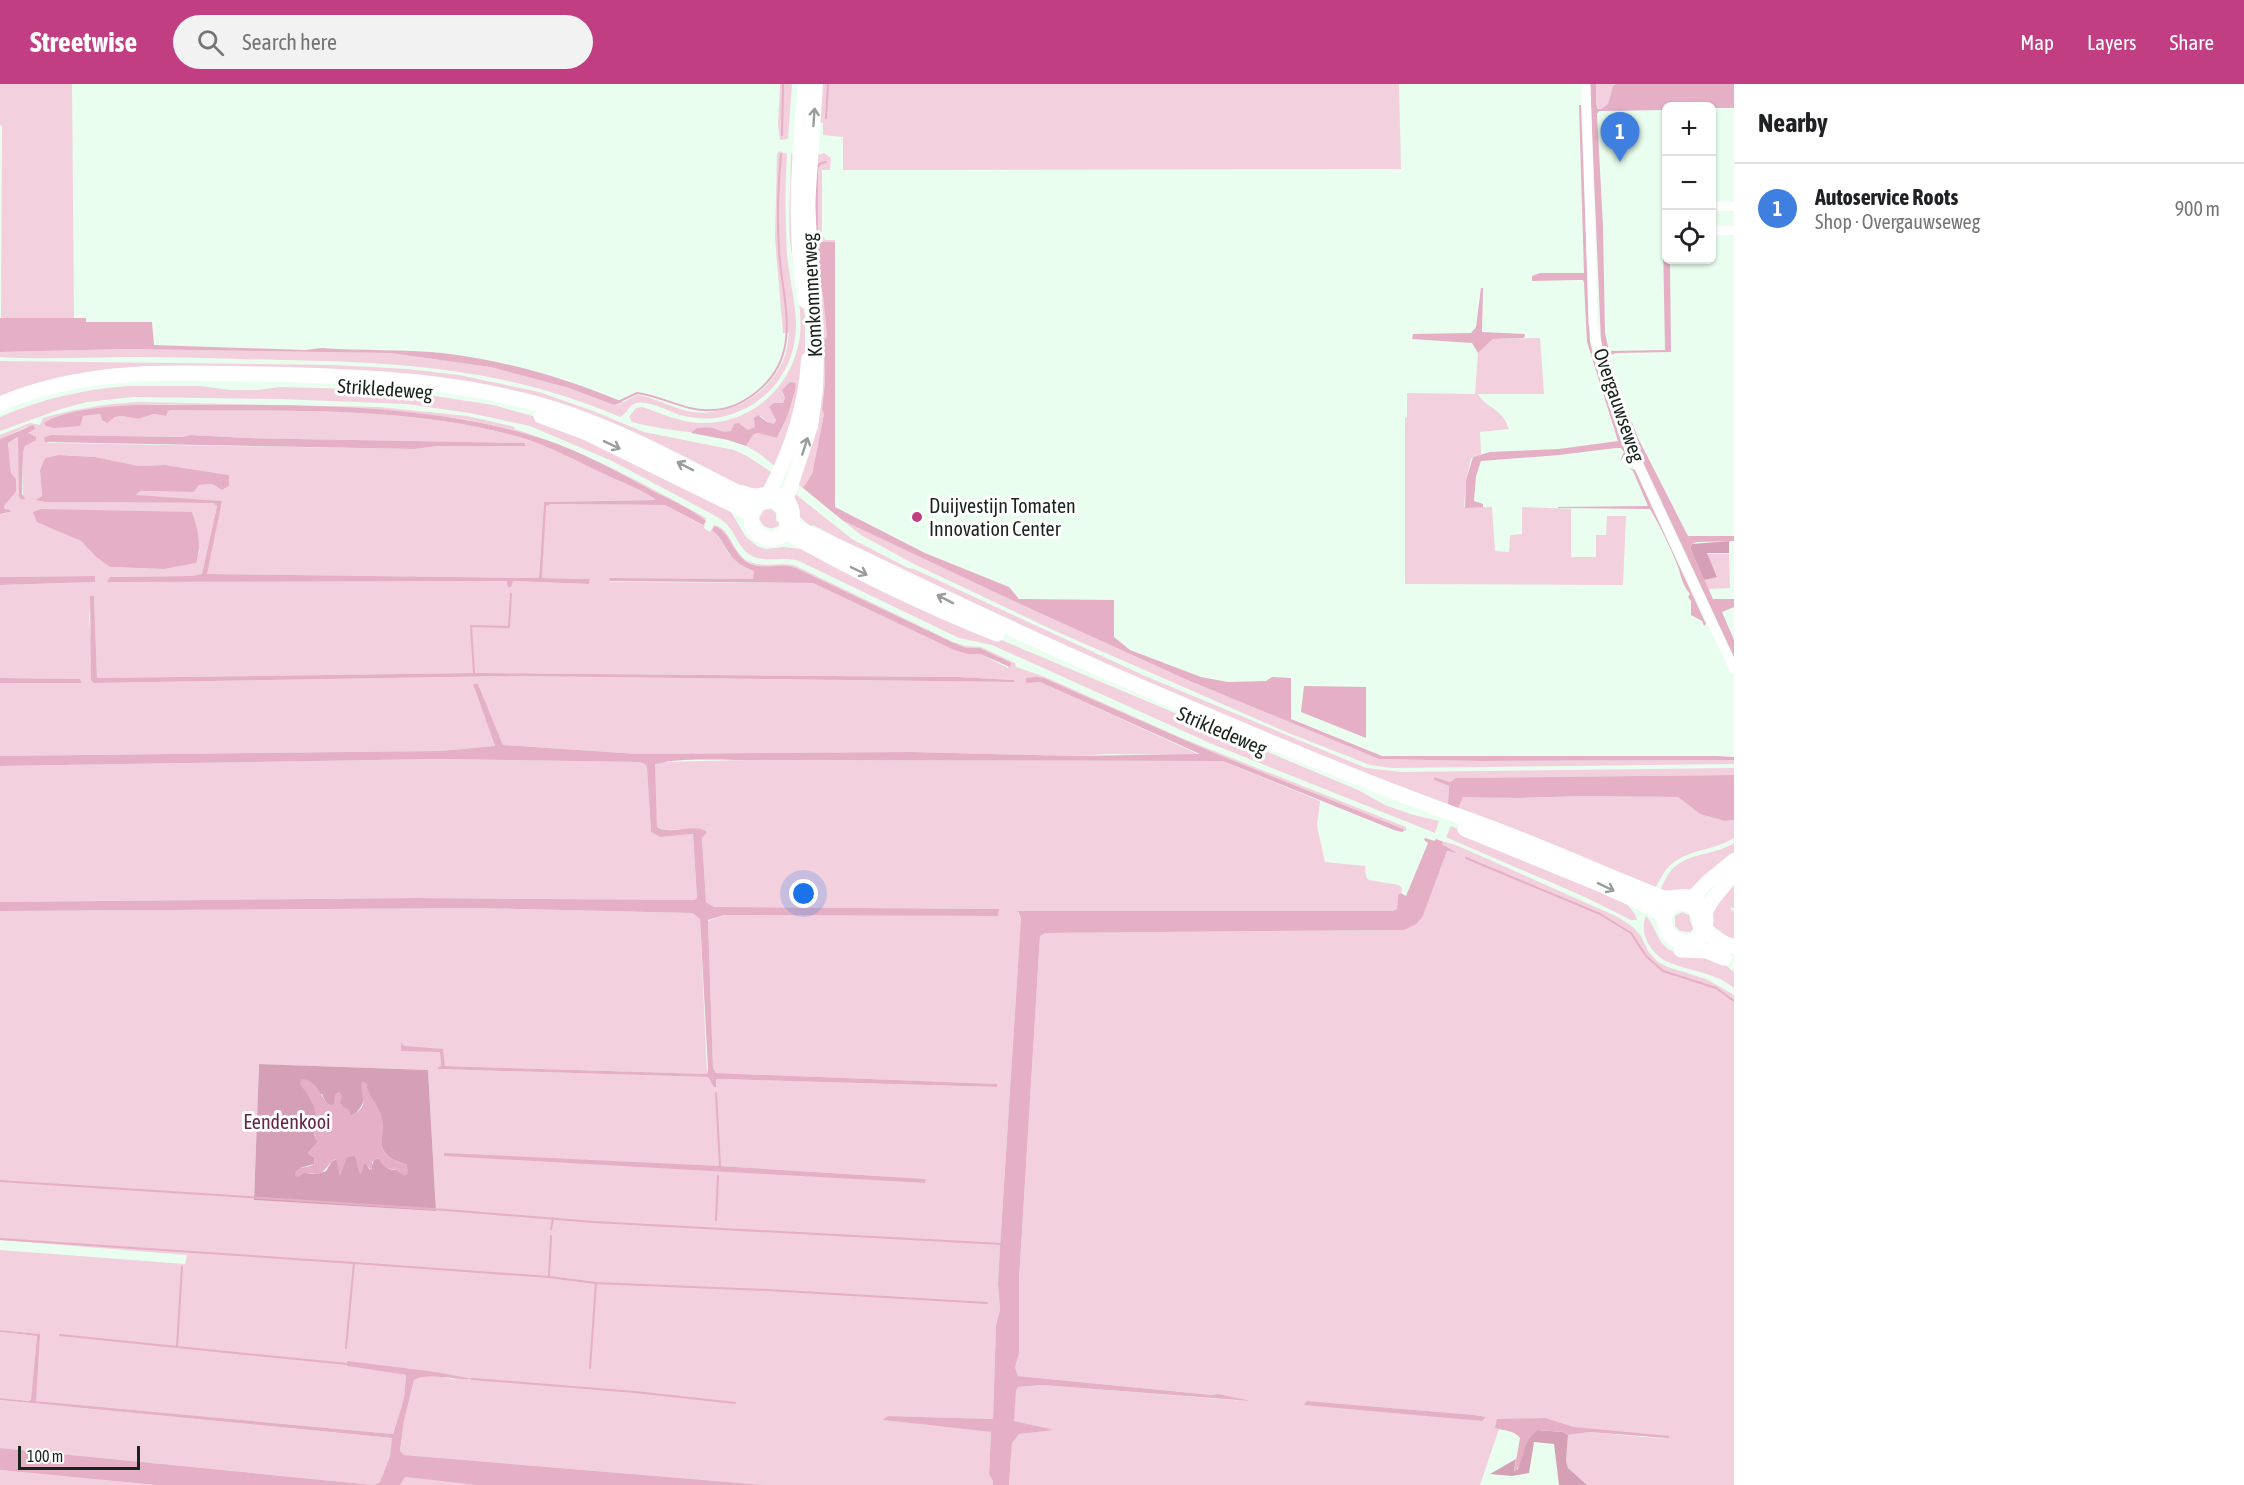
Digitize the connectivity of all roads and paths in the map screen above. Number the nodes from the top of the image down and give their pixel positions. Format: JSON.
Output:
{"nodes":[{"id":1,"x":805,"y":84,"type":"edge"},
{"id":2,"x":816,"y":84,"type":"edge"},
{"id":3,"x":1586,"y":84,"type":"edge"},
{"id":4,"x":1716,"y":206,"type":"edge"},
{"id":5,"x":1734,"y":206,"type":"edge"},
{"id":6,"x":1734,"y":230,"type":"edge"},
{"id":7,"x":1716,"y":231,"type":"edge"},
{"id":8,"x":0,"y":404,"type":"edge"},
{"id":9,"x":0,"y":414,"type":"edge"},
{"id":10,"x":731,"y":497,"type":"junction"},
{"id":11,"x":786,"y":501,"type":"junction"},
{"id":12,"x":759,"y":502,"type":"junction"},
{"id":13,"x":790,"y":525,"type":"junction"},
{"id":14,"x":811,"y":540,"type":"junction"},
{"id":15,"x":1734,"y":669,"type":"edge"},
{"id":16,"x":1734,"y":860,"type":"edge"},
{"id":17,"x":1734,"y":874,"type":"edge"},
{"id":18,"x":1631,"y":892,"type":"junction"},
{"id":19,"x":1668,"y":907,"type":"junction"},
{"id":20,"x":1699,"y":916,"type":"junction"},
{"id":21,"x":1731,"y":954,"type":"edge"}],
"edges":[{"from":1,"to":12,"type":"main road","name":"Komkommerweg"},
{"from":11,"to":2,"type":"main road","name":"Komkommerweg","one_way":true},
{"from":3,"to":15,"type":"street","name":"Overgauwseweg"},
{"from":4,"to":5,"type":"street"},
{"from":6,"to":7,"type":"street"},
{"from":10,"to":8,"type":"main road","name":"Strikledeweg","one_way":true},
{"from":9,"to":10,"type":"main road","name":"Strikledeweg","one_way":true},
{"from":10,"to":12,"type":"main road","name":"Strikledeweg"},
{"from":10,"to":14,"type":"main road"},
{"from":11,"to":12,"type":"main road"},
{"from":11,"to":13,"type":"main road"},
{"from":12,"to":13,"type":"main road"},
{"from":12,"to":13,"type":"main road"},
{"from":13,"to":14,"type":"main road","name":"Strikledeweg"},
{"from":14,"to":18,"type":"main road","name":"Strikledeweg"},
{"from":16,"to":20,"type":"main road"},
{"from":17,"to":20,"type":"main road"},
{"from":18,"to":19,"type":"main road","name":"Strikledeweg"},
{"from":18,"to":21,"type":"main road"},
{"from":19,"to":20,"type":"main road"},
{"from":19,"to":20,"type":"main road"},
{"from":20,"to":21,"type":"main road"}]}
